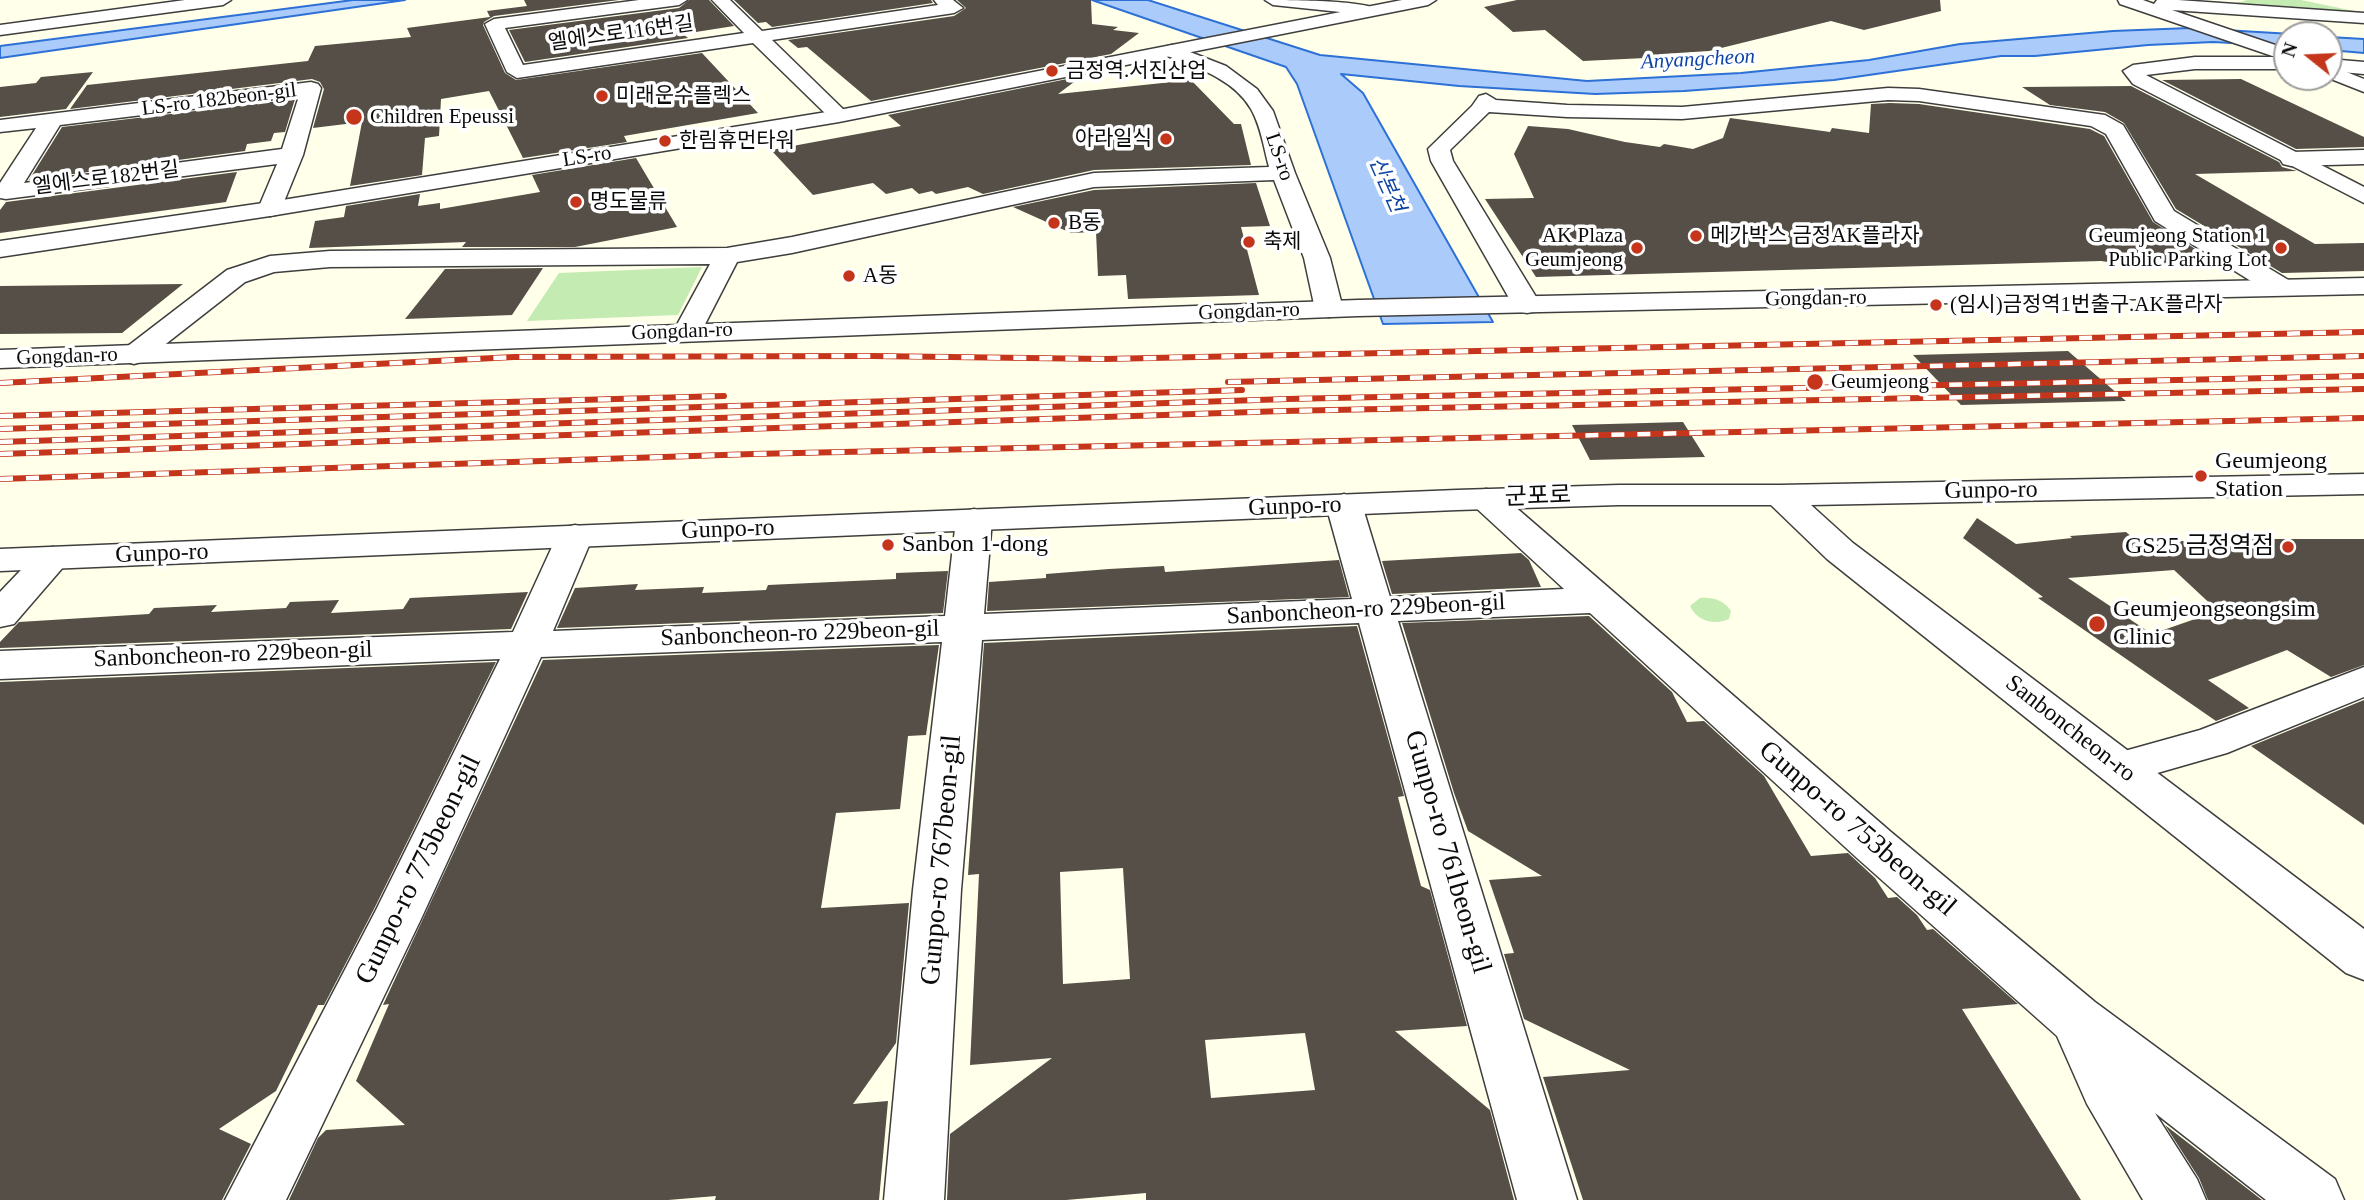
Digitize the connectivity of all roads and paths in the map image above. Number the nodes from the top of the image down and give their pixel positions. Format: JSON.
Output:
{"nodes":[{"id":1,"x":223,"y":0,"type":"edge"},
{"id":2,"x":679,"y":0,"type":"edge"},
{"id":3,"x":720,"y":0,"type":"edge"},
{"id":4,"x":942,"y":0,"type":"edge"},
{"id":5,"x":1273,"y":0,"type":"edge"},
{"id":6,"x":1428,"y":0,"type":"edge"},
{"id":7,"x":2126,"y":0,"type":"edge"},
{"id":8,"x":2163,"y":6,"type":"edge"},
{"id":9,"x":1369,"y":10,"type":"junction"},
{"id":10,"x":2364,"y":18,"type":"edge"},
{"id":11,"x":0,"y":30,"type":"edge"},
{"id":12,"x":755,"y":36,"type":"junction"},
{"id":13,"x":1183,"y":49,"type":"junction"},
{"id":14,"x":2273,"y":49,"type":"edge"},
{"id":15,"x":2273,"y":63,"type":"edge"},
{"id":16,"x":2343,"y":66,"type":"edge"},
{"id":17,"x":2364,"y":68,"type":"edge"},
{"id":18,"x":2343,"y":77,"type":"edge"},
{"id":19,"x":2364,"y":86,"type":"edge"},
{"id":20,"x":839,"y":116,"type":"junction"},
{"id":21,"x":53,"y":120,"type":"junction"},
{"id":22,"x":0,"y":126,"type":"edge"},
{"id":23,"x":292,"y":155,"type":"junction"},
{"id":24,"x":2364,"y":158,"type":"edge"},
{"id":25,"x":2291,"y":159,"type":"junction"},
{"id":26,"x":1283,"y":173,"type":"junction"},
{"id":27,"x":2364,"y":196,"type":"edge"},
{"id":28,"x":270,"y":209,"type":"junction"},
{"id":29,"x":0,"y":250,"type":"edge"},
{"id":30,"x":727,"y":256,"type":"junction"},
{"id":31,"x":2364,"y":286,"type":"edge"},
{"id":32,"x":2280,"y":287,"type":"junction"},
{"id":33,"x":1527,"y":305,"type":"junction"},
{"id":34,"x":1329,"y":309,"type":"junction"},
{"id":35,"x":687,"y":332,"type":"junction"},
{"id":36,"x":134,"y":355,"type":"junction"},
{"id":37,"x":0,"y":359,"type":"edge"},
{"id":38,"x":2364,"y":484,"type":"edge"},
{"id":39,"x":1619,"y":495,"type":"joint"},
{"id":40,"x":1780,"y":495,"type":"junction"},
{"id":41,"x":1471,"y":499,"type":"junction"},
{"id":42,"x":1344,"y":505,"type":"junction"},
{"id":43,"x":974,"y":520,"type":"junction"},
{"id":44,"x":575,"y":536,"type":"junction"},
{"id":45,"x":53,"y":558,"type":"junction"},
{"id":46,"x":0,"y":560,"type":"edge"},
{"id":47,"x":1600,"y":600,"type":"junction"},
{"id":48,"x":1376,"y":609,"type":"junction"},
{"id":49,"x":0,"y":615,"type":"edge"},
{"id":50,"x":963,"y":628,"type":"junction"},
{"id":51,"x":528,"y":643,"type":"junction"},
{"id":52,"x":0,"y":665,"type":"edge"},
{"id":53,"x":2364,"y":681,"type":"edge"},
{"id":54,"x":2119,"y":768,"type":"junction"},
{"id":55,"x":2364,"y":958,"type":"edge"},
{"id":56,"x":2076,"y":1019,"type":"junction"},
{"id":57,"x":255,"y":1200,"type":"edge"},
{"id":58,"x":914,"y":1200,"type":"edge"},
{"id":59,"x":1547,"y":1200,"type":"edge"},
{"id":60,"x":2176,"y":1200,"type":"edge"},
{"id":61,"x":2314,"y":1200,"type":"edge"}],
"edges":[{"from":1,"to":11,"type":"street"},
{"from":2,"to":12,"type":"street","name":"엘에스로116번길"},
{"from":3,"to":12,"type":"street"},
{"from":4,"to":12,"type":"street","name":"엘에스로116번길"},
{"from":5,"to":9,"type":"street"},
{"from":6,"to":9,"type":"street"},
{"from":7,"to":8,"type":"street"},
{"from":8,"to":10,"type":"street"},
{"from":8,"to":14,"type":"street"},
{"from":9,"to":13,"type":"street"},
{"from":12,"to":20,"type":"street"},
{"from":13,"to":20,"type":"street","name":"LS-ro"},
{"from":13,"to":26,"type":"street","name":"LS-ro"},
{"from":15,"to":25,"type":"street"},
{"from":16,"to":17,"type":"street"},
{"from":18,"to":19,"type":"street"},
{"from":20,"to":28,"type":"street","name":"LS-ro"},
{"from":21,"to":22,"type":"street","name":"LS-ro 182beon-gil"},
{"from":21,"to":23,"type":"street","name":"LS-ro 182beon-gil"},
{"from":21,"to":23,"type":"street","name":"엘에스로182번길"},
{"from":23,"to":28,"type":"street","name":"LS-ro 182beon-gil"},
{"from":24,"to":25,"type":"street"},
{"from":25,"to":27,"type":"street"},
{"from":26,"to":30,"type":"street","name":"Gongdan-ro"},
{"from":26,"to":34,"type":"street","name":"LS-ro"},
{"from":28,"to":29,"type":"street","name":"LS-ro"},
{"from":30,"to":35,"type":"street"},
{"from":30,"to":36,"type":"street","name":"Gongdan-ro"},
{"from":31,"to":32,"type":"street","name":"Gongdan-ro"},
{"from":32,"to":33,"type":"street","name":"Gongdan-ro"},
{"from":32,"to":33,"type":"street"},
{"from":33,"to":34,"type":"street","name":"Gongdan-ro"},
{"from":34,"to":35,"type":"street","name":"Gongdan-ro"},
{"from":35,"to":36,"type":"street","name":"Gongdan-ro"},
{"from":36,"to":37,"type":"street","name":"Gongdan-ro"},
{"from":38,"to":40,"type":"street","name":"Gunpo-ro"},
{"from":39,"to":40,"type":"street","name":"Gunpo-ro"},
{"from":39,"to":41,"type":"street","name":"군포로"},
{"from":40,"to":54,"type":"street","name":"Sanboncheon-ro"},
{"from":41,"to":42,"type":"street","name":"Gunpo-ro"},
{"from":41,"to":47,"type":"street","name":"Gunpo-ro 753beon-gil"},
{"from":42,"to":43,"type":"street","name":"Gunpo-ro"},
{"from":42,"to":48,"type":"street","name":"Gunpo-ro 761beon-gil"},
{"from":43,"to":44,"type":"street","name":"Gunpo-ro"},
{"from":43,"to":50,"type":"street","name":"Gunpo-ro 767beon-gil"},
{"from":44,"to":45,"type":"street","name":"Gunpo-ro"},
{"from":44,"to":51,"type":"street","name":"Gunpo-ro 775beon-gil"},
{"from":45,"to":46,"type":"street","name":"Gunpo-ro"},
{"from":45,"to":49,"type":"street"},
{"from":47,"to":48,"type":"street","name":"Sanboncheon-ro 229beon-gil"},
{"from":47,"to":56,"type":"street","name":"Gunpo-ro 753beon-gil"},
{"from":48,"to":50,"type":"street","name":"Sanboncheon-ro 229beon-gil"},
{"from":48,"to":59,"type":"street","name":"Gunpo-ro 761beon-gil"},
{"from":50,"to":51,"type":"street","name":"Sanboncheon-ro 229beon-gil"},
{"from":50,"to":58,"type":"street","name":"Gunpo-ro 767beon-gil"},
{"from":51,"to":52,"type":"street","name":"Sanboncheon-ro 229beon-gil"},
{"from":51,"to":57,"type":"street","name":"Gunpo-ro 775beon-gil"},
{"from":53,"to":54,"type":"street"},
{"from":54,"to":55,"type":"street","name":"Sanboncheon-ro"},
{"from":56,"to":60,"type":"street","name":"Gunpo-ro 753beon-gil"},
{"from":56,"to":61,"type":"street"}]}
